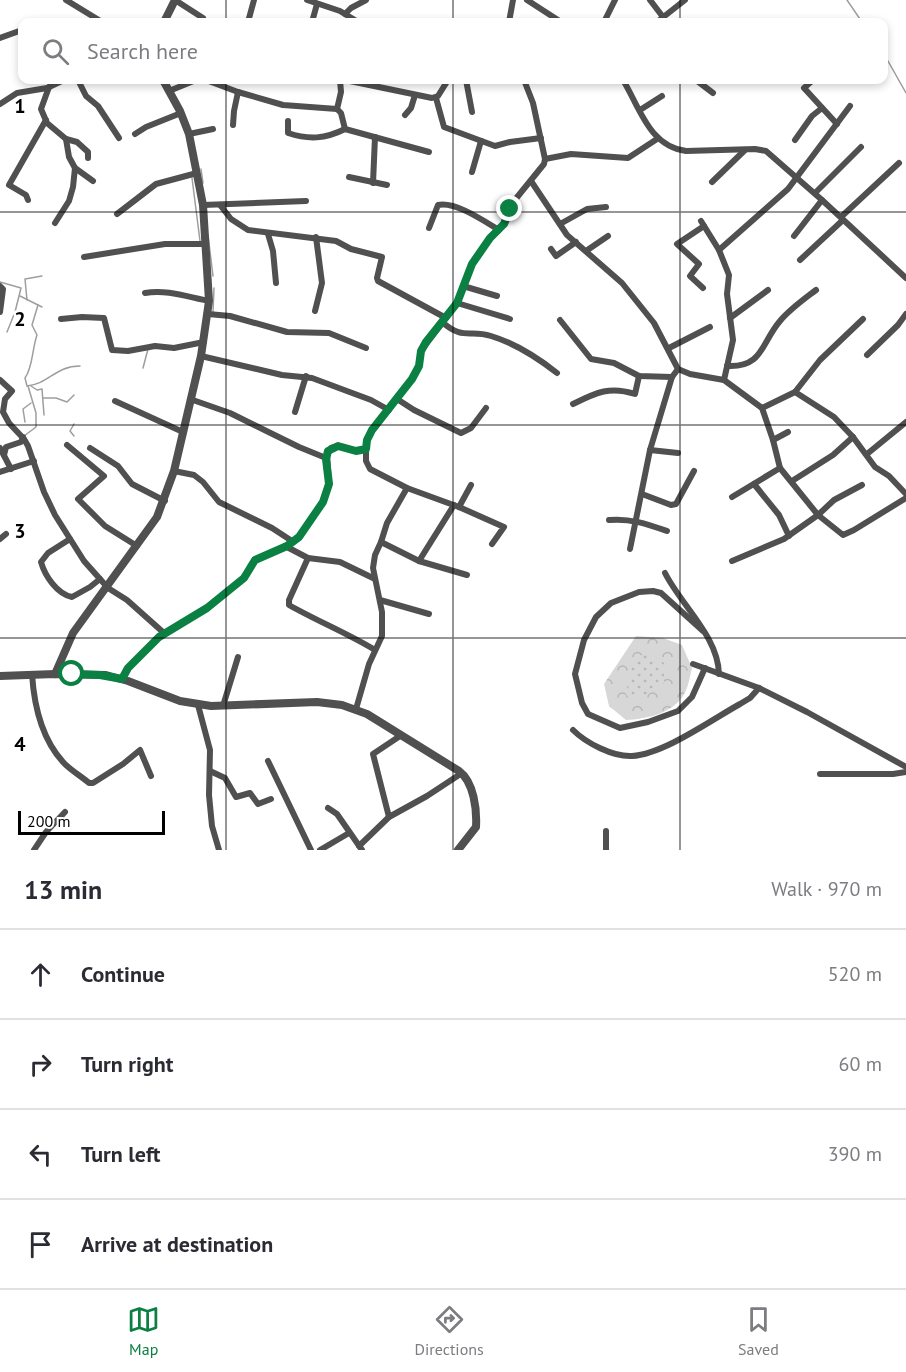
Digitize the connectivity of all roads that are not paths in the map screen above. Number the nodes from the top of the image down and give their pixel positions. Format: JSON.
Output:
{"nodes":[{"id":1,"x":66,"y":0,"type":"edge"},
{"id":2,"x":175,"y":0,"type":"edge"},
{"id":3,"x":254,"y":0,"type":"edge"},
{"id":4,"x":307,"y":0,"type":"edge"},
{"id":5,"x":366,"y":0,"type":"edge"},
{"id":6,"x":513,"y":0,"type":"edge"},
{"id":7,"x":527,"y":0,"type":"edge"},
{"id":8,"x":615,"y":0,"type":"edge"},
{"id":9,"x":650,"y":0,"type":"edge"},
{"id":10,"x":685,"y":0,"type":"edge"},
{"id":11,"x":317,"y":4,"type":"junction"},
{"id":12,"x":345,"y":14,"type":"junction"},
{"id":13,"x":663,"y":17,"type":"joint"},
{"id":14,"x":95,"y":18,"type":"edge"},
{"id":15,"x":166,"y":18,"type":"edge"},
{"id":16,"x":203,"y":18,"type":"dead end"},
{"id":17,"x":249,"y":18,"type":"edge"},
{"id":18,"x":313,"y":18,"type":"edge"},
{"id":19,"x":352,"y":18,"type":"edge"},
{"id":20,"x":510,"y":18,"type":"edge"},
{"id":21,"x":555,"y":18,"type":"edge"},
{"id":22,"x":605,"y":18,"type":"edge"},
{"id":23,"x":18,"y":31,"type":"edge"},
{"id":24,"x":0,"y":38,"type":"edge"},
{"id":25,"x":55,"y":84,"type":"edge"},
{"id":26,"x":80,"y":84,"type":"edge"},
{"id":27,"x":165,"y":84,"type":"edge"},
{"id":28,"x":186,"y":84,"type":"edge"},
{"id":29,"x":217,"y":84,"type":"edge"},
{"id":30,"x":342,"y":84,"type":"edge"},
{"id":31,"x":361,"y":84,"type":"edge"},
{"id":32,"x":445,"y":84,"type":"edge"},
{"id":33,"x":467,"y":84,"type":"edge"},
{"id":34,"x":526,"y":84,"type":"edge"},
{"id":35,"x":625,"y":84,"type":"edge"},
{"id":36,"x":701,"y":84,"type":"edge"},
{"id":37,"x":808,"y":84,"type":"edge"},
{"id":38,"x":49,"y":87,"type":"junction"},
{"id":39,"x":169,"y":91,"type":"junction"},
{"id":40,"x":238,"y":92,"type":"junction"},
{"id":41,"x":713,"y":93,"type":"dead end"},
{"id":42,"x":415,"y":95,"type":"junction"},
{"id":43,"x":662,"y":96,"type":"dead end"},
{"id":44,"x":436,"y":98,"type":"junction"},
{"id":45,"x":0,"y":104,"type":"edge"},
{"id":46,"x":850,"y":106,"type":"dead end"},
{"id":47,"x":822,"y":108,"type":"junction"},
{"id":48,"x":337,"y":109,"type":"junction"},
{"id":49,"x":640,"y":110,"type":"junction"},
{"id":50,"x":472,"y":112,"type":"dead end"},
{"id":51,"x":181,"y":113,"type":"junction"},
{"id":52,"x":405,"y":115,"type":"dead end"},
{"id":53,"x":46,"y":120,"type":"junction"},
{"id":54,"x":288,"y":121,"type":"dead end"},
{"id":55,"x":837,"y":124,"type":"junction"},
{"id":56,"x":233,"y":125,"type":"dead end"},
{"id":57,"x":213,"y":129,"type":"dead end"},
{"id":58,"x":345,"y":129,"type":"junction"},
{"id":59,"x":135,"y":134,"type":"dead end"},
{"id":60,"x":189,"y":134,"type":"junction"},
{"id":61,"x":375,"y":137,"type":"junction"},
{"id":62,"x":119,"y":138,"type":"dead end"},
{"id":63,"x":541,"y":138,"type":"junction"},
{"id":64,"x":66,"y":139,"type":"junction"},
{"id":65,"x":657,"y":139,"type":"junction"},
{"id":66,"x":795,"y":140,"type":"dead end"},
{"id":67,"x":481,"y":141,"type":"junction"},
{"id":68,"x":861,"y":147,"type":"dead end"},
{"id":69,"x":746,"y":149,"type":"junction"},
{"id":70,"x":429,"y":152,"type":"dead end"},
{"id":71,"x":88,"y":158,"type":"dead end"},
{"id":72,"x":545,"y":159,"type":"junction"},
{"id":73,"x":899,"y":164,"type":"dead end"},
{"id":74,"x":75,"y":168,"type":"junction"},
{"id":75,"x":472,"y":172,"type":"dead end"},
{"id":76,"x":197,"y":173,"type":"junction"},
{"id":77,"x":349,"y":177,"type":"dead end"},
{"id":78,"x":797,"y":178,"type":"junction"},
{"id":79,"x":93,"y":181,"type":"dead end"},
{"id":80,"x":531,"y":181,"type":"junction"},
{"id":81,"x":712,"y":182,"type":"dead end"},
{"id":82,"x":373,"y":183,"type":"junction"},
{"id":83,"x":387,"y":185,"type":"dead end"},
{"id":84,"x":814,"y":193,"type":"junction"},
{"id":85,"x":28,"y":200,"type":"dead end"},
{"id":86,"x":822,"y":200,"type":"junction"},
{"id":87,"x":306,"y":201,"type":"dead end"},
{"id":88,"x":203,"y":205,"type":"junction"},
{"id":89,"x":220,"y":206,"type":"junction"},
{"id":90,"x":606,"y":207,"type":"dead end"},
{"id":91,"x":117,"y":214,"type":"dead end"},
{"id":92,"x":842,"y":218,"type":"junction"},
{"id":93,"x":55,"y":223,"type":"dead end"},
{"id":94,"x":560,"y":224,"type":"junction"},
{"id":95,"x":429,"y":228,"type":"dead end"},
{"id":96,"x":498,"y":230,"type":"junction"},
{"id":97,"x":268,"y":234,"type":"junction"},
{"id":98,"x":794,"y":236,"type":"dead end"},
{"id":99,"x":316,"y":237,"type":"junction"},
{"id":100,"x":608,"y":237,"type":"dead end"},
{"id":101,"x":576,"y":242,"type":"junction"},
{"id":102,"x":205,"y":244,"type":"junction"},
{"id":103,"x":551,"y":249,"type":"dead end"},
{"id":104,"x":720,"y":250,"type":"junction"},
{"id":105,"x":586,"y":251,"type":"junction"},
{"id":106,"x":84,"y":257,"type":"dead end"},
{"id":107,"x":800,"y":260,"type":"dead end"},
{"id":108,"x":906,"y":278,"type":"edge"},
{"id":109,"x":276,"y":283,"type":"dead end"},
{"id":110,"x":463,"y":285,"type":"junction"},
{"id":111,"x":0,"y":286,"type":"edge"},
{"id":112,"x":703,"y":288,"type":"dead end"},
{"id":113,"x":768,"y":290,"type":"dead end"},
{"id":114,"x":816,"y":290,"type":"dead end"},
{"id":115,"x":145,"y":293,"type":"dead end"},
{"id":116,"x":498,"y":296,"type":"dead end"},
{"id":117,"x":209,"y":301,"type":"junction"},
{"id":118,"x":457,"y":303,"type":"junction"},
{"id":119,"x":315,"y":311,"type":"dead end"},
{"id":120,"x":0,"y":312,"type":"edge"},
{"id":121,"x":208,"y":314,"type":"junction"},
{"id":122,"x":906,"y":314,"type":"edge"},
{"id":123,"x":730,"y":318,"type":"junction"},
{"id":124,"x":61,"y":319,"type":"dead end"},
{"id":125,"x":510,"y":319,"type":"dead end"},
{"id":126,"x":863,"y":319,"type":"dead end"},
{"id":127,"x":444,"y":320,"type":"junction"},
{"id":128,"x":560,"y":320,"type":"dead end"},
{"id":129,"x":710,"y":327,"type":"dead end"},
{"id":130,"x":204,"y":342,"type":"junction"},
{"id":131,"x":366,"y":348,"type":"dead end"},
{"id":132,"x":669,"y":348,"type":"junction"},
{"id":133,"x":867,"y":355,"type":"dead end"},
{"id":134,"x":201,"y":356,"type":"junction"},
{"id":135,"x":727,"y":366,"type":"junction"},
{"id":136,"x":678,"y":369,"type":"junction"},
{"id":137,"x":557,"y":373,"type":"dead end"},
{"id":138,"x":306,"y":376,"type":"junction"},
{"id":139,"x":639,"y":376,"type":"junction"},
{"id":140,"x":672,"y":377,"type":"junction"},
{"id":141,"x":0,"y":380,"type":"edge"},
{"id":142,"x":724,"y":380,"type":"junction"},
{"id":143,"x":795,"y":392,"type":"junction"},
{"id":144,"x":190,"y":399,"type":"junction"},
{"id":145,"x":397,"y":399,"type":"junction"},
{"id":146,"x":115,"y":401,"type":"dead end"},
{"id":147,"x":573,"y":404,"type":"dead end"},
{"id":148,"x":486,"y":408,"type":"dead end"},
{"id":149,"x":762,"y":408,"type":"junction"},
{"id":150,"x":389,"y":410,"type":"junction"},
{"id":151,"x":295,"y":412,"type":"dead end"},
{"id":152,"x":906,"y":422,"type":"edge"},
{"id":153,"x":183,"y":432,"type":"junction"},
{"id":154,"x":788,"y":432,"type":"dead end"},
{"id":155,"x":23,"y":437,"type":"junction"},
{"id":156,"x":853,"y":437,"type":"junction"},
{"id":157,"x":773,"y":440,"type":"junction"},
{"id":158,"x":67,"y":445,"type":"dead end"},
{"id":159,"x":0,"y":448,"type":"edge"},
{"id":160,"x":90,"y":448,"type":"dead end"},
{"id":161,"x":366,"y":449,"type":"junction"},
{"id":162,"x":650,"y":450,"type":"junction"},
{"id":163,"x":678,"y":453,"type":"dead end"},
{"id":164,"x":867,"y":454,"type":"junction"},
{"id":165,"x":4,"y":455,"type":"junction"},
{"id":166,"x":326,"y":458,"type":"junction"},
{"id":167,"x":34,"y":461,"type":"junction"},
{"id":168,"x":780,"y":468,"type":"junction"},
{"id":169,"x":11,"y":469,"type":"junction"},
{"id":170,"x":174,"y":471,"type":"junction"},
{"id":171,"x":694,"y":471,"type":"dead end"},
{"id":172,"x":0,"y":472,"type":"edge"},
{"id":173,"x":906,"y":480,"type":"edge"},
{"id":174,"x":792,"y":482,"type":"junction"},
{"id":175,"x":471,"y":484,"type":"dead end"},
{"id":176,"x":754,"y":484,"type":"junction"},
{"id":177,"x":862,"y":485,"type":"dead end"},
{"id":178,"x":900,"y":487,"type":"junction"},
{"id":179,"x":407,"y":488,"type":"junction"},
{"id":180,"x":642,"y":494,"type":"junction"},
{"id":181,"x":906,"y":496,"type":"edge"},
{"id":182,"x":732,"y":497,"type":"dead end"},
{"id":183,"x":165,"y":501,"type":"junction"},
{"id":184,"x":457,"y":506,"type":"junction"},
{"id":185,"x":818,"y":515,"type":"junction"},
{"id":186,"x":609,"y":520,"type":"dead end"},
{"id":187,"x":635,"y":521,"type":"junction"},
{"id":188,"x":667,"y":531,"type":"dead end"},
{"id":189,"x":789,"y":536,"type":"junction"},
{"id":190,"x":70,"y":538,"type":"junction"},
{"id":191,"x":292,"y":541,"type":"junction"},
{"id":192,"x":381,"y":542,"type":"junction"},
{"id":193,"x":492,"y":544,"type":"dead end"},
{"id":194,"x":137,"y":546,"type":"junction"},
{"id":195,"x":285,"y":546,"type":"junction"},
{"id":196,"x":630,"y":549,"type":"dead end"},
{"id":197,"x":308,"y":558,"type":"junction"},
{"id":198,"x":418,"y":561,"type":"junction"},
{"id":199,"x":732,"y":561,"type":"dead end"},
{"id":200,"x":665,"y":573,"type":"dead end"},
{"id":201,"x":467,"y":575,"type":"dead end"},
{"id":202,"x":100,"y":579,"type":"junction"},
{"id":203,"x":375,"y":579,"type":"junction"},
{"id":204,"x":108,"y":588,"type":"junction"},
{"id":205,"x":380,"y":600,"type":"junction"},
{"id":206,"x":429,"y":614,"type":"dead end"},
{"id":207,"x":703,"y":631,"type":"junction"},
{"id":208,"x":164,"y":633,"type":"junction"},
{"id":209,"x":375,"y":650,"type":"junction"},
{"id":210,"x":238,"y":657,"type":"dead end"},
{"id":211,"x":693,"y":664,"type":"dead end"},
{"id":212,"x":705,"y":668,"type":"junction"},
{"id":213,"x":32,"y":674,"type":"junction"},
{"id":214,"x":55,"y":674,"type":"junction"},
{"id":215,"x":719,"y":674,"type":"junction"},
{"id":216,"x":0,"y":676,"type":"edge"},
{"id":217,"x":122,"y":679,"type":"junction"},
{"id":218,"x":759,"y":688,"type":"junction"},
{"id":219,"x":198,"y":705,"type":"junction"},
{"id":220,"x":223,"y":706,"type":"junction"},
{"id":221,"x":356,"y":709,"type":"junction"},
{"id":222,"x":573,"y":730,"type":"dead end"},
{"id":223,"x":400,"y":736,"type":"junction"},
{"id":224,"x":268,"y":761,"type":"dead end"},
{"id":225,"x":906,"y":770,"type":"edge"},
{"id":226,"x":210,"y":771,"type":"junction"},
{"id":227,"x":462,"y":773,"type":"junction"},
{"id":228,"x":820,"y":774,"type":"dead end"},
{"id":229,"x":151,"y":776,"type":"dead end"},
{"id":230,"x":271,"y":799,"type":"dead end"},
{"id":231,"x":328,"y":808,"type":"dead end"},
{"id":232,"x":65,"y":812,"type":"dead end"},
{"id":233,"x":389,"y":817,"type":"junction"},
{"id":234,"x":606,"y":831,"type":"dead end"},
{"id":235,"x":349,"y":833,"type":"junction"},
{"id":236,"x":361,"y":848,"type":"edge"},
{"id":237,"x":34,"y":850,"type":"edge"},
{"id":238,"x":219,"y":850,"type":"edge"},
{"id":239,"x":311,"y":850,"type":"edge"},
{"id":240,"x":320,"y":850,"type":"edge"},
{"id":241,"x":458,"y":850,"type":"edge"},
{"id":242,"x":606,"y":850,"type":"edge"}],
"edges":[{"from":1,"to":14,"type":"street"},
{"from":2,"to":15,"type":"street"},
{"from":2,"to":16,"type":"street"},
{"from":3,"to":17,"type":"street"},
{"from":4,"to":11,"type":"street"},
{"from":5,"to":12,"type":"street"},
{"from":6,"to":20,"type":"street"},
{"from":7,"to":21,"type":"street"},
{"from":8,"to":22,"type":"street"},
{"from":9,"to":13,"type":"street"},
{"from":10,"to":13,"type":"street"},
{"from":11,"to":12,"type":"street"},
{"from":11,"to":18,"type":"street"},
{"from":12,"to":19,"type":"street"},
{"from":23,"to":24,"type":"street"},
{"from":25,"to":38,"type":"street"},
{"from":26,"to":62,"type":"street"},
{"from":27,"to":39,"type":"street"},
{"from":28,"to":39,"type":"street"},
{"from":29,"to":40,"type":"street"},
{"from":30,"to":48,"type":"street"},
{"from":31,"to":42,"type":"street"},
{"from":32,"to":44,"type":"street"},
{"from":33,"to":50,"type":"street"},
{"from":34,"to":63,"type":"street"},
{"from":35,"to":49,"type":"street"},
{"from":36,"to":41,"type":"street"},
{"from":37,"to":47,"type":"street"},
{"from":38,"to":45,"type":"street"},
{"from":38,"to":53,"type":"street"},
{"from":39,"to":51,"type":"street"},
{"from":40,"to":48,"type":"street"},
{"from":40,"to":56,"type":"street"},
{"from":42,"to":44,"type":"street"},
{"from":42,"to":52,"type":"street"},
{"from":43,"to":49,"type":"street"},
{"from":44,"to":67,"type":"street"},
{"from":46,"to":55,"type":"street"},
{"from":47,"to":55,"type":"street"},
{"from":47,"to":66,"type":"street"},
{"from":48,"to":58,"type":"street"},
{"from":49,"to":65,"type":"street"},
{"from":51,"to":59,"type":"street"},
{"from":51,"to":60,"type":"street"},
{"from":53,"to":64,"type":"street"},
{"from":53,"to":85,"type":"street"},
{"from":54,"to":58,"type":"street"},
{"from":55,"to":78,"type":"street"},
{"from":57,"to":60,"type":"street"},
{"from":58,"to":61,"type":"street"},
{"from":60,"to":76,"type":"street"},
{"from":61,"to":70,"type":"street"},
{"from":61,"to":82,"type":"street"},
{"from":63,"to":67,"type":"street"},
{"from":63,"to":72,"type":"street"},
{"from":64,"to":71,"type":"street"},
{"from":64,"to":74,"type":"street"},
{"from":65,"to":69,"type":"street"},
{"from":65,"to":72,"type":"street"},
{"from":67,"to":75,"type":"street"},
{"from":68,"to":84,"type":"street"},
{"from":69,"to":78,"type":"street"},
{"from":69,"to":81,"type":"street"},
{"from":72,"to":80,"type":"street"},
{"from":73,"to":92,"type":"street"},
{"from":74,"to":79,"type":"street"},
{"from":74,"to":93,"type":"street"},
{"from":76,"to":88,"type":"street"},
{"from":76,"to":91,"type":"street"},
{"from":77,"to":82,"type":"street"},
{"from":78,"to":84,"type":"street"},
{"from":78,"to":104,"type":"street"},
{"from":80,"to":94,"type":"street"},
{"from":80,"to":96,"type":"street"},
{"from":82,"to":83,"type":"street"},
{"from":84,"to":86,"type":"street"},
{"from":86,"to":92,"type":"street"},
{"from":86,"to":98,"type":"street"},
{"from":87,"to":89,"type":"street"},
{"from":88,"to":89,"type":"street"},
{"from":88,"to":102,"type":"street"},
{"from":89,"to":97,"type":"street"},
{"from":90,"to":94,"type":"street"},
{"from":92,"to":107,"type":"street"},
{"from":92,"to":108,"type":"street"},
{"from":94,"to":101,"type":"street"},
{"from":95,"to":96,"type":"street"},
{"from":96,"to":110,"type":"street"},
{"from":97,"to":99,"type":"street"},
{"from":97,"to":109,"type":"street"},
{"from":99,"to":119,"type":"street"},
{"from":99,"to":127,"type":"street"},
{"from":100,"to":105,"type":"street"},
{"from":101,"to":103,"type":"street"},
{"from":101,"to":105,"type":"street"},
{"from":102,"to":106,"type":"street"},
{"from":102,"to":117,"type":"street"},
{"from":104,"to":112,"type":"street"},
{"from":104,"to":123,"type":"street"},
{"from":105,"to":132,"type":"street"},
{"from":110,"to":116,"type":"street"},
{"from":110,"to":118,"type":"street"},
{"from":111,"to":120,"type":"street"},
{"from":113,"to":123,"type":"street"},
{"from":114,"to":135,"type":"street"},
{"from":115,"to":117,"type":"street"},
{"from":117,"to":121,"type":"street"},
{"from":118,"to":125,"type":"street"},
{"from":118,"to":127,"type":"street"},
{"from":121,"to":130,"type":"street"},
{"from":121,"to":131,"type":"street"},
{"from":122,"to":133,"type":"street"},
{"from":123,"to":135,"type":"street"},
{"from":124,"to":130,"type":"street"},
{"from":126,"to":143,"type":"street"},
{"from":127,"to":137,"type":"street"},
{"from":127,"to":145,"type":"street"},
{"from":128,"to":139,"type":"street"},
{"from":129,"to":132,"type":"street"},
{"from":130,"to":134,"type":"street"},
{"from":132,"to":136,"type":"street"},
{"from":134,"to":138,"type":"street"},
{"from":134,"to":144,"type":"street"},
{"from":135,"to":142,"type":"street"},
{"from":136,"to":140,"type":"street"},
{"from":136,"to":142,"type":"street"},
{"from":138,"to":150,"type":"street"},
{"from":138,"to":151,"type":"street"},
{"from":139,"to":140,"type":"street"},
{"from":139,"to":147,"type":"street"},
{"from":140,"to":162,"type":"street"},
{"from":141,"to":155,"type":"street"},
{"from":142,"to":149,"type":"street"},
{"from":143,"to":149,"type":"street"},
{"from":143,"to":156,"type":"street"},
{"from":144,"to":153,"type":"street"},
{"from":144,"to":166,"type":"street"},
{"from":145,"to":148,"type":"street"},
{"from":145,"to":150,"type":"street"},
{"from":146,"to":153,"type":"street"},
{"from":149,"to":157,"type":"street"},
{"from":150,"to":161,"type":"street"},
{"from":152,"to":164,"type":"street"},
{"from":153,"to":170,"type":"street"},
{"from":154,"to":157,"type":"street"},
{"from":155,"to":165,"type":"street"},
{"from":155,"to":167,"type":"street"},
{"from":156,"to":164,"type":"street"},
{"from":156,"to":174,"type":"street"},
{"from":157,"to":168,"type":"street"},
{"from":158,"to":194,"type":"street"},
{"from":159,"to":165,"type":"street"},
{"from":160,"to":183,"type":"street"},
{"from":161,"to":166,"type":"street"},
{"from":161,"to":179,"type":"street"},
{"from":162,"to":163,"type":"street"},
{"from":162,"to":180,"type":"street"},
{"from":164,"to":178,"type":"street"},
{"from":165,"to":169,"type":"street"},
{"from":166,"to":191,"type":"street"},
{"from":167,"to":169,"type":"street"},
{"from":167,"to":190,"type":"street"},
{"from":168,"to":174,"type":"street"},
{"from":168,"to":176,"type":"street"},
{"from":169,"to":172,"type":"street"},
{"from":170,"to":183,"type":"street"},
{"from":170,"to":191,"type":"street"},
{"from":171,"to":180,"type":"street"},
{"from":173,"to":178,"type":"street"},
{"from":174,"to":185,"type":"street"},
{"from":175,"to":184,"type":"street"},
{"from":176,"to":182,"type":"street"},
{"from":176,"to":189,"type":"street"},
{"from":177,"to":185,"type":"street"},
{"from":178,"to":181,"type":"street"},
{"from":179,"to":184,"type":"street"},
{"from":179,"to":192,"type":"street"},
{"from":180,"to":187,"type":"street"},
{"from":181,"to":185,"type":"street"},
{"from":183,"to":194,"type":"street"},
{"from":184,"to":193,"type":"street"},
{"from":184,"to":198,"type":"street"},
{"from":185,"to":189,"type":"street"},
{"from":186,"to":187,"type":"street"},
{"from":187,"to":188,"type":"street"},
{"from":187,"to":196,"type":"street"},
{"from":189,"to":199,"type":"street"},
{"from":190,"to":202,"type":"street"},
{"from":190,"to":202,"type":"street"},
{"from":191,"to":195,"type":"street"},
{"from":192,"to":198,"type":"street"},
{"from":192,"to":203,"type":"street"},
{"from":194,"to":204,"type":"street"},
{"from":195,"to":197,"type":"street"},
{"from":195,"to":208,"type":"street"},
{"from":197,"to":203,"type":"street"},
{"from":197,"to":209,"type":"street"},
{"from":198,"to":201,"type":"street"},
{"from":200,"to":207,"type":"street"},
{"from":202,"to":204,"type":"street"},
{"from":203,"to":205,"type":"street"},
{"from":204,"to":208,"type":"street"},
{"from":204,"to":214,"type":"street"},
{"from":205,"to":206,"type":"street"},
{"from":205,"to":209,"type":"street"},
{"from":207,"to":212,"type":"street"},
{"from":207,"to":215,"type":"street"},
{"from":208,"to":217,"type":"street"},
{"from":209,"to":221,"type":"street"},
{"from":210,"to":220,"type":"street"},
{"from":211,"to":212,"type":"street"},
{"from":212,"to":215,"type":"street"},
{"from":213,"to":214,"type":"street"},
{"from":213,"to":216,"type":"street"},
{"from":213,"to":229,"type":"street"},
{"from":214,"to":217,"type":"street"},
{"from":215,"to":218,"type":"street"},
{"from":217,"to":219,"type":"street"},
{"from":218,"to":222,"type":"street"},
{"from":218,"to":225,"type":"street"},
{"from":219,"to":220,"type":"street"},
{"from":219,"to":226,"type":"street"},
{"from":220,"to":221,"type":"street"},
{"from":221,"to":223,"type":"street"},
{"from":223,"to":227,"type":"street"},
{"from":223,"to":233,"type":"street"},
{"from":224,"to":239,"type":"street"},
{"from":225,"to":228,"type":"street"},
{"from":226,"to":230,"type":"street"},
{"from":226,"to":238,"type":"street"},
{"from":227,"to":233,"type":"street"},
{"from":227,"to":241,"type":"street"},
{"from":231,"to":235,"type":"street"},
{"from":232,"to":237,"type":"street"},
{"from":233,"to":236,"type":"street"},
{"from":234,"to":242,"type":"street"},
{"from":235,"to":236,"type":"street"},
{"from":235,"to":240,"type":"street"}]}
